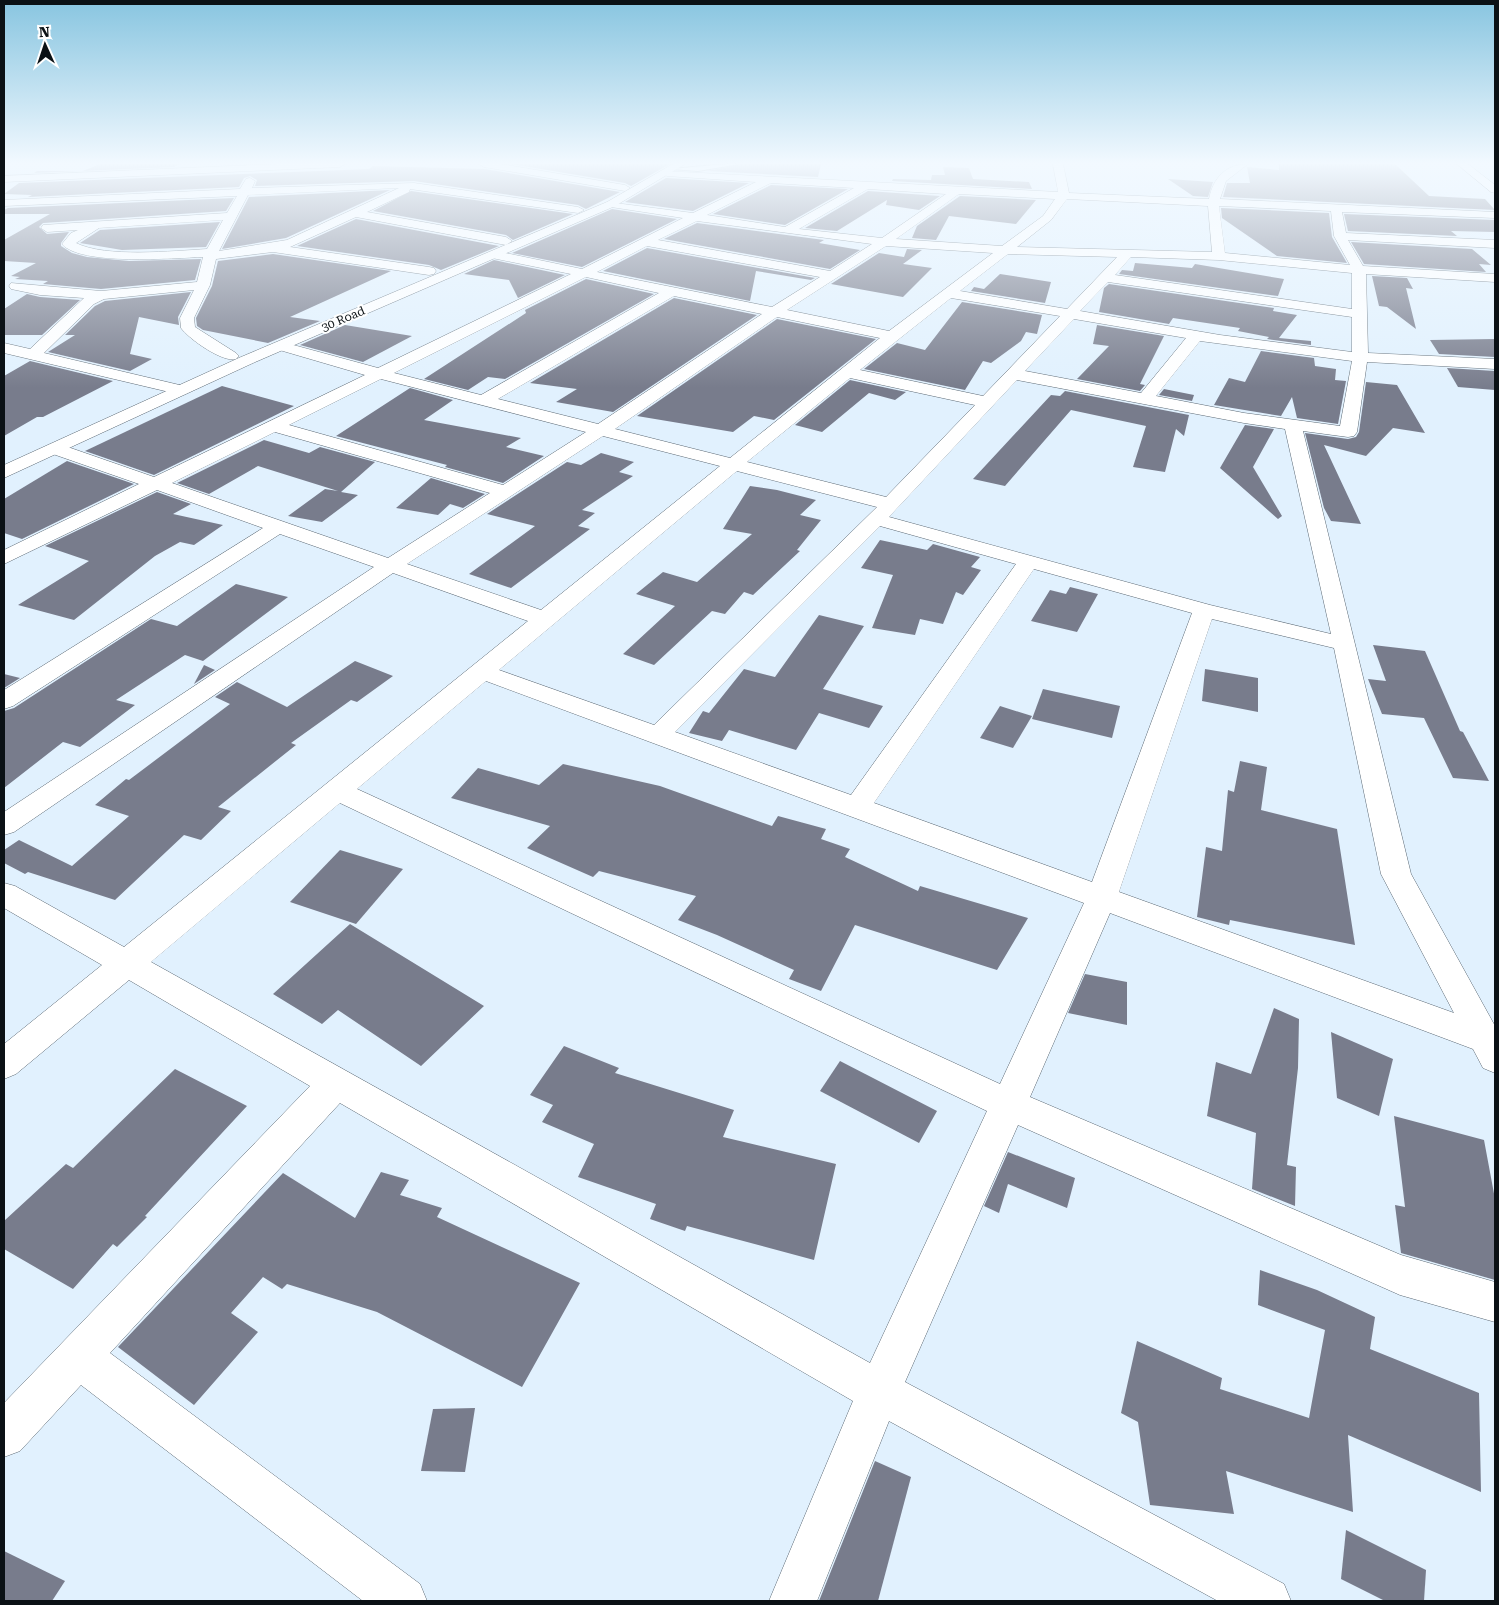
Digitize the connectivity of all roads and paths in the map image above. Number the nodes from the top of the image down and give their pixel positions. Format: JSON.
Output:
{"nodes":[{"id":1,"x":72,"y":239,"type":"edge"},
{"id":2,"x":219,"y":239,"type":"edge"},
{"id":3,"x":300,"y":239,"type":"edge"},
{"id":4,"x":494,"y":239,"type":"edge"},
{"id":5,"x":511,"y":239,"type":"edge"},
{"id":6,"x":532,"y":239,"type":"edge"},
{"id":7,"x":652,"y":239,"type":"edge"},
{"id":8,"x":857,"y":239,"type":"edge"},
{"id":9,"x":888,"y":239,"type":"edge"},
{"id":10,"x":1018,"y":239,"type":"edge"},
{"id":11,"x":1217,"y":239,"type":"edge"},
{"id":12,"x":1342,"y":239,"type":"edge"},
{"id":13,"x":1396,"y":239,"type":"edge"},
{"id":14,"x":506,"y":241,"type":"junction"},
{"id":15,"x":646,"y":242,"type":"junction"},
{"id":16,"x":884,"y":242,"type":"junction"},
{"id":17,"x":1495,"y":244,"type":"edge"},
{"id":18,"x":273,"y":248,"type":"junction"},
{"id":19,"x":1002,"y":250,"type":"junction"},
{"id":20,"x":210,"y":255,"type":"junction"},
{"id":21,"x":496,"y":255,"type":"junction"},
{"id":22,"x":1126,"y":255,"type":"junction"},
{"id":23,"x":1220,"y":256,"type":"junction"},
{"id":24,"x":1359,"y":270,"type":"junction"},
{"id":25,"x":430,"y":271,"type":"junction"},
{"id":26,"x":584,"y":273,"type":"junction"},
{"id":27,"x":831,"y":275,"type":"junction"},
{"id":28,"x":1104,"y":277,"type":"junction"},
{"id":29,"x":1495,"y":278,"type":"edge"},
{"id":30,"x":16,"y":286,"type":"dead end"},
{"id":31,"x":203,"y":286,"type":"junction"},
{"id":32,"x":672,"y":291,"type":"junction"},
{"id":33,"x":948,"y":292,"type":"junction"},
{"id":34,"x":101,"y":294,"type":"junction"},
{"id":35,"x":774,"y":312,"type":"junction"},
{"id":36,"x":1070,"y":313,"type":"junction"},
{"id":37,"x":1360,"y":314,"type":"junction"},
{"id":38,"x":892,"y":336,"type":"junction"},
{"id":39,"x":1196,"y":336,"type":"junction"},
{"id":40,"x":281,"y":346,"type":"junction"},
{"id":41,"x":4,"y":348,"type":"edge"},
{"id":42,"x":28,"y":353,"type":"junction"},
{"id":43,"x":231,"y":356,"type":"junction"},
{"id":44,"x":1360,"y":357,"type":"junction"},
{"id":45,"x":4,"y":359,"type":"edge"},
{"id":46,"x":1495,"y":364,"type":"edge"},
{"id":47,"x":847,"y":372,"type":"junction"},
{"id":48,"x":380,"y":374,"type":"junction"},
{"id":49,"x":1012,"y":374,"type":"junction"},
{"id":50,"x":162,"y":386,"type":"junction"},
{"id":51,"x":182,"y":390,"type":"junction"},
{"id":52,"x":1145,"y":399,"type":"junction"},
{"id":53,"x":484,"y":400,"type":"junction"},
{"id":54,"x":986,"y":402,"type":"junction"},
{"id":55,"x":1293,"y":425,"type":"junction"},
{"id":56,"x":274,"y":426,"type":"junction"},
{"id":57,"x":601,"y":430,"type":"junction"},
{"id":58,"x":30,"y":444,"type":"dead end"},
{"id":59,"x":56,"y":449,"type":"junction"},
{"id":60,"x":735,"y":463,"type":"junction"},
{"id":61,"x":4,"y":472,"type":"edge"},
{"id":62,"x":155,"y":484,"type":"junction"},
{"id":63,"x":506,"y":491,"type":"junction"},
{"id":64,"x":883,"y":512,"type":"junction"},
{"id":65,"x":279,"y":526,"type":"junction"},
{"id":66,"x":4,"y":558,"type":"edge"},
{"id":67,"x":1028,"y":562,"type":"junction"},
{"id":68,"x":391,"y":565,"type":"junction"},
{"id":69,"x":1204,"y":610,"type":"junction"},
{"id":70,"x":546,"y":620,"type":"junction"},
{"id":71,"x":1345,"y":644,"type":"junction"},
{"id":72,"x":483,"y":672,"type":"junction"},
{"id":73,"x":4,"y":701,"type":"edge"},
{"id":74,"x":658,"y":735,"type":"junction"},
{"id":75,"x":336,"y":792,"type":"junction"},
{"id":76,"x":858,"y":807,"type":"junction"},
{"id":77,"x":4,"y":825,"type":"edge"},
{"id":78,"x":4,"y":894,"type":"edge"},
{"id":79,"x":1102,"y":897,"type":"junction"},
{"id":80,"x":125,"y":964,"type":"junction"},
{"id":81,"x":1490,"y":1048,"type":"edge"},
{"id":82,"x":4,"y":1064,"type":"edge"},
{"id":83,"x":336,"y":1084,"type":"junction"},
{"id":84,"x":1008,"y":1104,"type":"junction"},
{"id":85,"x":1495,"y":1302,"type":"edge"},
{"id":86,"x":78,"y":1356,"type":"junction"},
{"id":87,"x":879,"y":1392,"type":"junction"},
{"id":88,"x":4,"y":1435,"type":"edge"},
{"id":89,"x":403,"y":1601,"type":"edge"},
{"id":90,"x":793,"y":1601,"type":"edge"},
{"id":91,"x":1267,"y":1601,"type":"edge"}],
"edges":[{"from":1,"to":20,"type":"street"},
{"from":2,"to":20,"type":"street"},
{"from":3,"to":18,"type":"street"},
{"from":4,"to":14,"type":"street"},
{"from":5,"to":14,"type":"street","name":"30 Road"},
{"from":6,"to":21,"type":"street","name":"30 Road"},
{"from":7,"to":15,"type":"street"},
{"from":8,"to":16,"type":"street"},
{"from":9,"to":16,"type":"street"},
{"from":10,"to":19,"type":"street"},
{"from":11,"to":23,"type":"street"},
{"from":12,"to":24,"type":"street"},
{"from":13,"to":17,"type":"street"},
{"from":14,"to":25,"type":"street","name":"30 Road"},
{"from":15,"to":26,"type":"street"},
{"from":15,"to":27,"type":"street"},
{"from":16,"to":19,"type":"street"},
{"from":16,"to":27,"type":"street"},
{"from":18,"to":20,"type":"street"},
{"from":18,"to":25,"type":"street"},
{"from":19,"to":22,"type":"street"},
{"from":19,"to":33,"type":"street"},
{"from":20,"to":31,"type":"street"},
{"from":21,"to":26,"type":"street"},
{"from":21,"to":40,"type":"street","name":"30 Road"},
{"from":22,"to":23,"type":"street"},
{"from":22,"to":28,"type":"street"},
{"from":23,"to":24,"type":"street"},
{"from":24,"to":29,"type":"street"},
{"from":24,"to":37,"type":"street"},
{"from":25,"to":43,"type":"street","name":"30 Road"},
{"from":26,"to":32,"type":"street"},
{"from":26,"to":48,"type":"street"},
{"from":27,"to":35,"type":"street"},
{"from":28,"to":36,"type":"street"},
{"from":28,"to":37,"type":"street"},
{"from":30,"to":34,"type":"street"},
{"from":31,"to":34,"type":"street"},
{"from":31,"to":43,"type":"street"},
{"from":32,"to":35,"type":"street"},
{"from":32,"to":53,"type":"street"},
{"from":33,"to":36,"type":"street"},
{"from":33,"to":38,"type":"street"},
{"from":34,"to":42,"type":"street"},
{"from":35,"to":38,"type":"street"},
{"from":35,"to":57,"type":"street"},
{"from":36,"to":39,"type":"street"},
{"from":36,"to":49,"type":"street"},
{"from":37,"to":44,"type":"street"},
{"from":38,"to":47,"type":"street"},
{"from":39,"to":44,"type":"street"},
{"from":39,"to":52,"type":"street"},
{"from":40,"to":48,"type":"street"},
{"from":40,"to":51,"type":"street","name":"30 Road"},
{"from":41,"to":42,"type":"street"},
{"from":42,"to":45,"type":"street"},
{"from":42,"to":50,"type":"street"},
{"from":43,"to":50,"type":"street","name":"30 Road"},
{"from":44,"to":46,"type":"street"},
{"from":44,"to":55,"type":"street"},
{"from":47,"to":54,"type":"street"},
{"from":47,"to":60,"type":"street"},
{"from":48,"to":53,"type":"street"},
{"from":48,"to":56,"type":"street"},
{"from":49,"to":52,"type":"street"},
{"from":49,"to":54,"type":"street"},
{"from":50,"to":51,"type":"street"},
{"from":50,"to":58,"type":"street","name":"30 Road"},
{"from":51,"to":59,"type":"street","name":"30 Road"},
{"from":52,"to":55,"type":"street"},
{"from":53,"to":57,"type":"street"},
{"from":54,"to":64,"type":"street"},
{"from":55,"to":71,"type":"street"},
{"from":56,"to":62,"type":"street"},
{"from":56,"to":63,"type":"street"},
{"from":57,"to":60,"type":"street"},
{"from":57,"to":63,"type":"street"},
{"from":59,"to":61,"type":"street","name":"30 Road"},
{"from":59,"to":62,"type":"street"},
{"from":60,"to":64,"type":"street"},
{"from":60,"to":70,"type":"street"},
{"from":62,"to":65,"type":"street"},
{"from":62,"to":66,"type":"street"},
{"from":63,"to":68,"type":"street"},
{"from":64,"to":67,"type":"street"},
{"from":64,"to":74,"type":"street"},
{"from":65,"to":68,"type":"street"},
{"from":65,"to":73,"type":"street"},
{"from":67,"to":69,"type":"street"},
{"from":67,"to":76,"type":"street"},
{"from":68,"to":70,"type":"street"},
{"from":68,"to":77,"type":"street"},
{"from":69,"to":71,"type":"street"},
{"from":69,"to":79,"type":"street"},
{"from":70,"to":72,"type":"street"},
{"from":71,"to":81,"type":"street"},
{"from":72,"to":74,"type":"street"},
{"from":72,"to":75,"type":"street"},
{"from":74,"to":76,"type":"street"},
{"from":75,"to":80,"type":"street"},
{"from":75,"to":84,"type":"street"},
{"from":76,"to":79,"type":"street"},
{"from":78,"to":80,"type":"street"},
{"from":79,"to":81,"type":"street"},
{"from":79,"to":84,"type":"street"},
{"from":80,"to":82,"type":"street"},
{"from":80,"to":83,"type":"street"},
{"from":83,"to":86,"type":"street"},
{"from":83,"to":87,"type":"street"},
{"from":84,"to":85,"type":"street"},
{"from":84,"to":87,"type":"street"},
{"from":86,"to":88,"type":"street"},
{"from":86,"to":89,"type":"street"},
{"from":87,"to":90,"type":"street"},
{"from":87,"to":91,"type":"street"}]}
